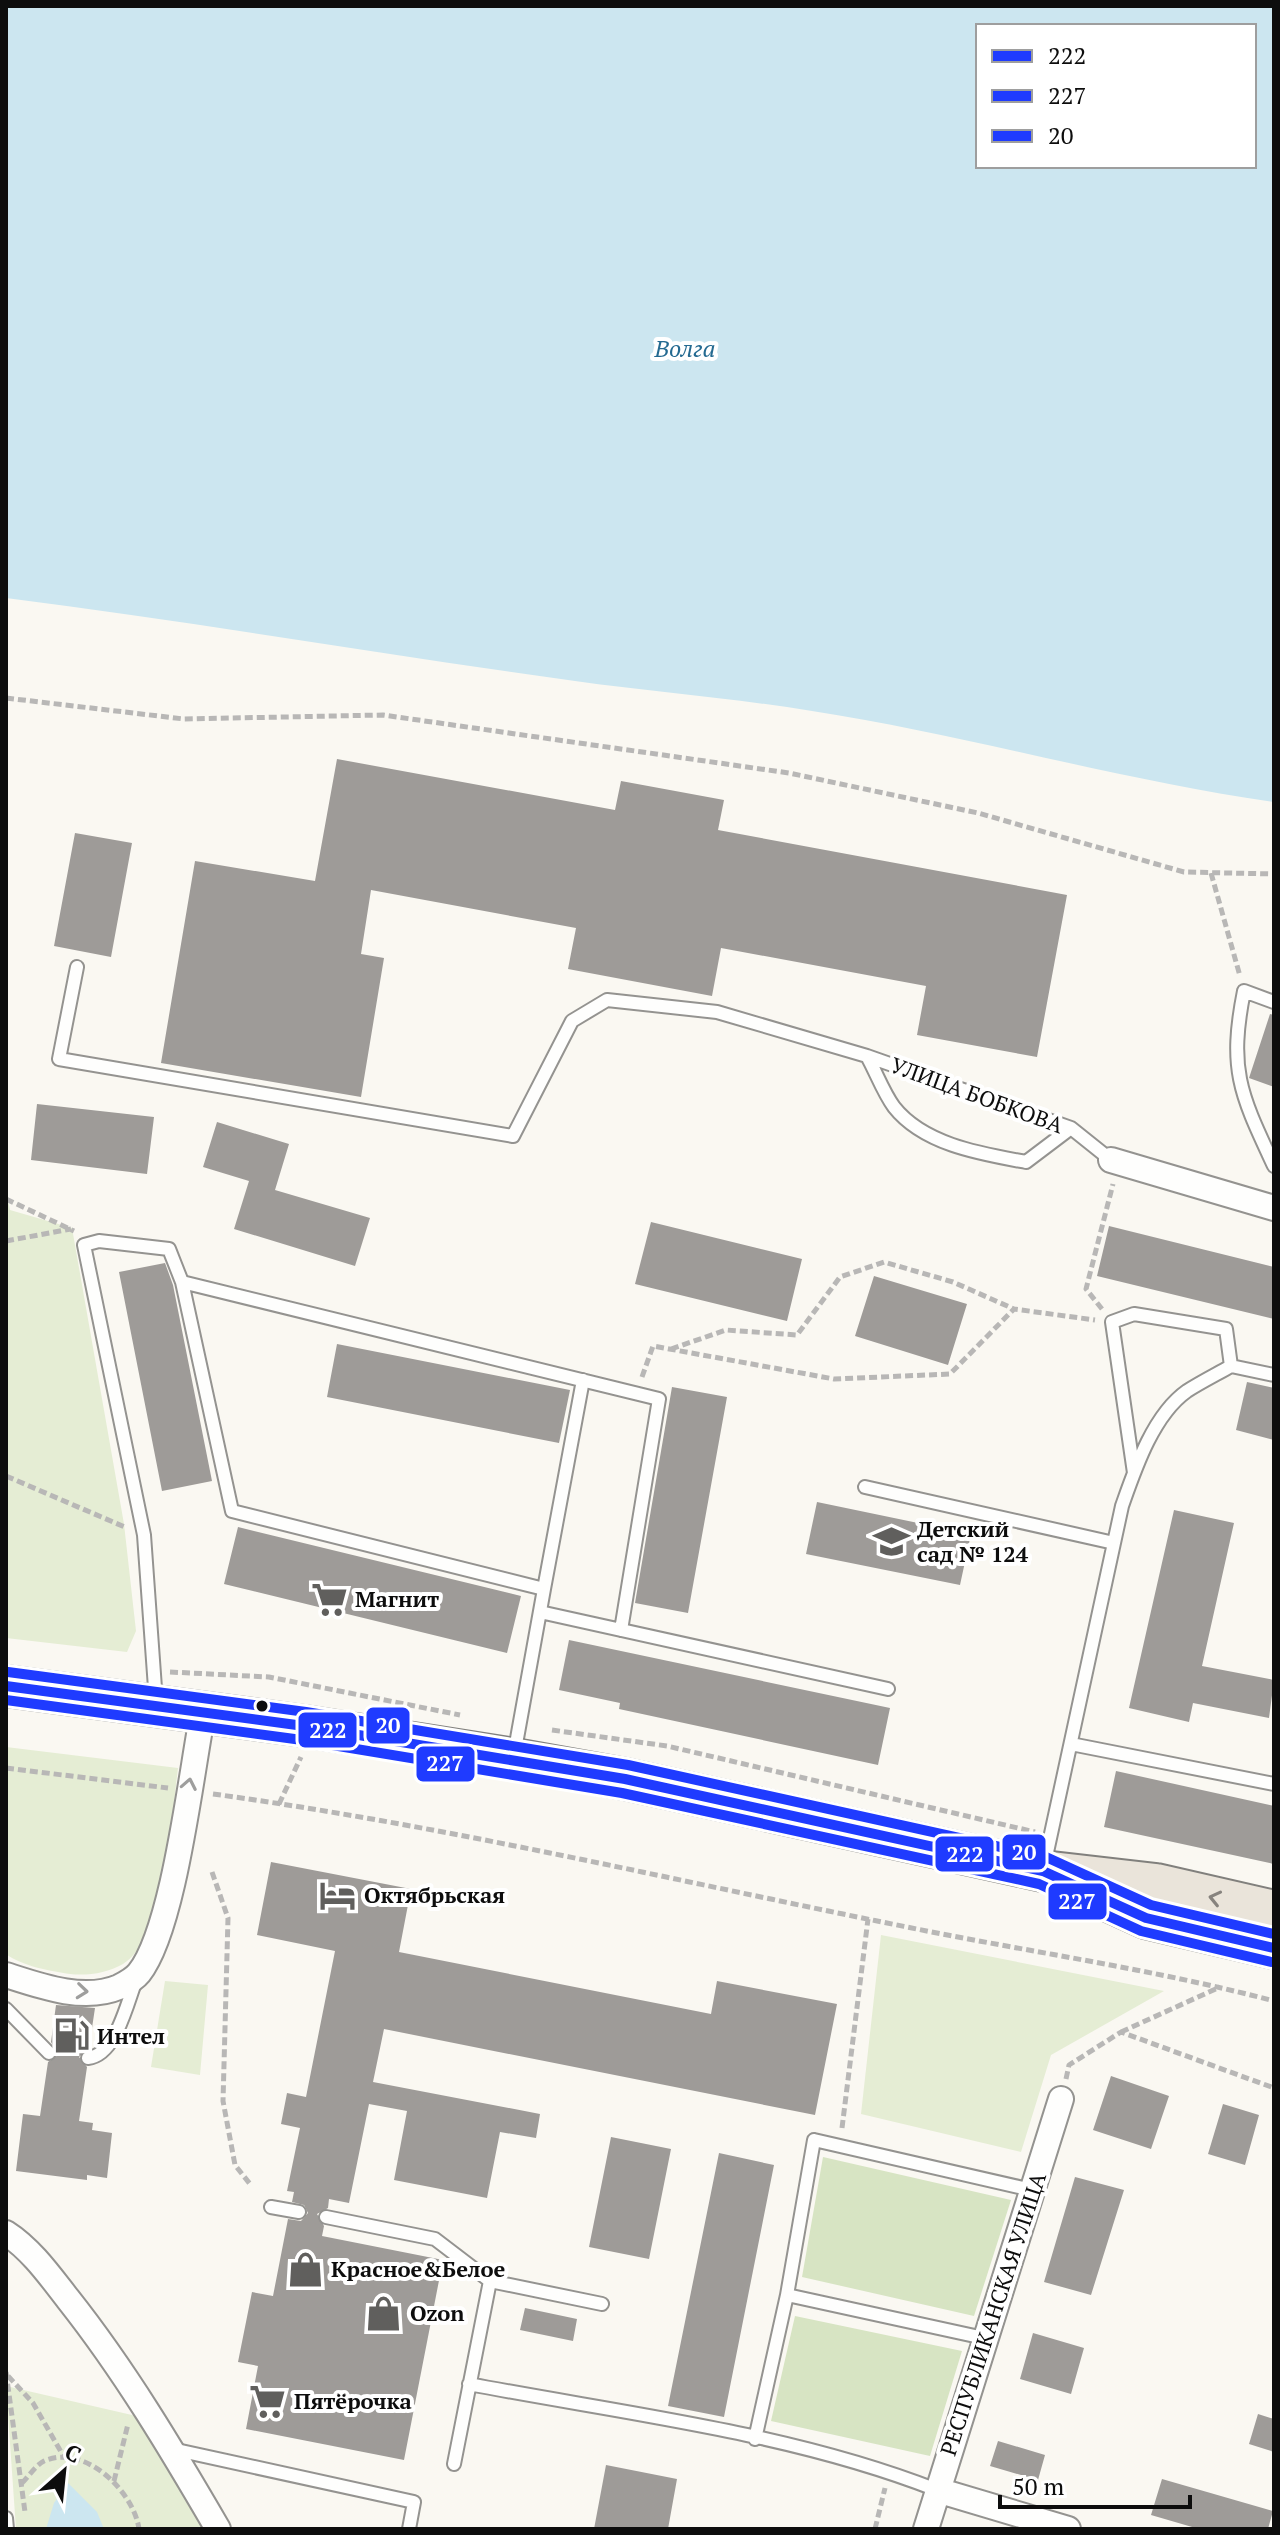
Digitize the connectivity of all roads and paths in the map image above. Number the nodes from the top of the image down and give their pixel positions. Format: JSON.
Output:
{"nodes":[{"id":1,"x":6,"y":698,"type":"edge"},
{"id":2,"x":1211,"y":873,"type":"junction"},
{"id":3,"x":1274,"y":874,"type":"edge"},
{"id":4,"x":77,"y":967,"type":"dead end"},
{"id":5,"x":1244,"y":991,"type":"junction"},
{"id":6,"x":1274,"y":1002,"type":"edge"},
{"id":7,"x":867,"y":1056,"type":"junction"},
{"id":8,"x":1071,"y":1128,"type":"junction"},
{"id":9,"x":1115,"y":1162,"type":"junction"},
{"id":10,"x":1274,"y":1166,"type":"edge"},
{"id":11,"x":6,"y":1199,"type":"edge"},
{"id":12,"x":1274,"y":1208,"type":"edge"},
{"id":13,"x":72,"y":1228,"type":"junction"},
{"id":14,"x":6,"y":1241,"type":"edge"},
{"id":15,"x":84,"y":1245,"type":"junction"},
{"id":16,"x":182,"y":1282,"type":"junction"},
{"id":17,"x":1014,"y":1309,"type":"junction"},
{"id":18,"x":1112,"y":1322,"type":"junction"},
{"id":19,"x":671,"y":1350,"type":"junction"},
{"id":20,"x":1231,"y":1366,"type":"junction"},
{"id":21,"x":1274,"y":1375,"type":"edge"},
{"id":22,"x":583,"y":1380,"type":"junction"},
{"id":23,"x":637,"y":1393,"type":"junction"},
{"id":24,"x":1134,"y":1473,"type":"junction"},
{"id":25,"x":6,"y":1476,"type":"edge"},
{"id":26,"x":865,"y":1487,"type":"dead end"},
{"id":27,"x":144,"y":1535,"type":"junction"},
{"id":28,"x":1114,"y":1543,"type":"junction"},
{"id":29,"x":544,"y":1589,"type":"junction"},
{"id":30,"x":540,"y":1612,"type":"junction"},
{"id":31,"x":621,"y":1630,"type":"junction"},
{"id":32,"x":6,"y":1686,"type":"edge"},
{"id":33,"x":888,"y":1689,"type":"dead end"},
{"id":34,"x":156,"y":1706,"type":"junction"},
{"id":35,"x":203,"y":1712,"type":"junction"},
{"id":36,"x":1071,"y":1744,"type":"junction"},
{"id":37,"x":302,"y":1756,"type":"dead end"},
{"id":38,"x":514,"y":1759,"type":"junction"},
{"id":39,"x":6,"y":1768,"type":"edge"},
{"id":40,"x":1274,"y":1784,"type":"edge"},
{"id":41,"x":188,"y":1791,"type":"junction"},
{"id":42,"x":279,"y":1804,"type":"junction"},
{"id":43,"x":1043,"y":1871,"type":"junction"},
{"id":44,"x":212,"y":1872,"type":"dead end"},
{"id":45,"x":1274,"y":1911,"type":"edge"},
{"id":46,"x":868,"y":1919,"type":"junction"},
{"id":47,"x":1274,"y":1948,"type":"edge"},
{"id":48,"x":6,"y":1975,"type":"edge"},
{"id":49,"x":138,"y":1975,"type":"junction"},
{"id":50,"x":1221,"y":1987,"type":"junction"},
{"id":51,"x":1274,"y":2001,"type":"edge"},
{"id":52,"x":6,"y":2009,"type":"edge"},
{"id":53,"x":1121,"y":2032,"type":"junction"},
{"id":54,"x":49,"y":2053,"type":"dead end"},
{"id":55,"x":88,"y":2058,"type":"dead end"},
{"id":56,"x":1274,"y":2088,"type":"edge"},
{"id":57,"x":1061,"y":2099,"type":"joint"},
{"id":58,"x":840,"y":2146,"type":"junction"},
{"id":59,"x":250,"y":2184,"type":"dead end"},
{"id":60,"x":1032,"y":2190,"type":"junction"},
{"id":61,"x":271,"y":2207,"type":"dead end"},
{"id":62,"x":299,"y":2212,"type":"dead end"},
{"id":63,"x":326,"y":2217,"type":"dead end"},
{"id":64,"x":6,"y":2233,"type":"edge"},
{"id":65,"x":490,"y":2281,"type":"junction"},
{"id":66,"x":787,"y":2295,"type":"junction"},
{"id":67,"x":602,"y":2304,"type":"dead end"},
{"id":68,"x":984,"y":2338,"type":"junction"},
{"id":69,"x":7,"y":2374,"type":"edge"},
{"id":70,"x":469,"y":2384,"type":"junction"},
{"id":71,"x":137,"y":2397,"type":"junction"},
{"id":72,"x":755,"y":2439,"type":"junction"},
{"id":73,"x":172,"y":2449,"type":"junction"},
{"id":74,"x":64,"y":2457,"type":"junction"},
{"id":75,"x":454,"y":2464,"type":"dead end"},
{"id":76,"x":889,"y":2471,"type":"junction"},
{"id":77,"x":114,"y":2481,"type":"junction"},
{"id":78,"x":22,"y":2483,"type":"junction"},
{"id":79,"x":937,"y":2490,"type":"junction"},
{"id":80,"x":25,"y":2516,"type":"dead end"},
{"id":81,"x":6,"y":2518,"type":"edge"},
{"id":82,"x":7,"y":2529,"type":"edge"},
{"id":83,"x":139,"y":2529,"type":"edge"},
{"id":84,"x":218,"y":2529,"type":"edge"},
{"id":85,"x":409,"y":2529,"type":"edge"},
{"id":86,"x":875,"y":2529,"type":"edge"},
{"id":87,"x":926,"y":2529,"type":"edge"},
{"id":88,"x":1068,"y":2529,"type":"edge"}],
"edges":[{"from":1,"to":2,"type":"path"},
{"from":2,"to":3,"type":"path"},
{"from":2,"to":5,"type":"path"},
{"from":4,"to":7,"type":"lane","name":"УЛИЦА БОБКОВА"},
{"from":5,"to":6,"type":"lane"},
{"from":5,"to":10,"type":"lane"},
{"from":7,"to":8,"type":"lane","name":"УЛИЦА БОБКОВА"},
{"from":7,"to":8,"type":"lane"},
{"from":8,"to":9,"type":"lane","name":"УЛИЦА БОБКОВА"},
{"from":9,"to":12,"type":"street","name":"УЛИЦА БОБКОВА"},
{"from":9,"to":18,"type":"path"},
{"from":11,"to":13,"type":"path"},
{"from":13,"to":14,"type":"path"},
{"from":13,"to":15,"type":"path"},
{"from":15,"to":16,"type":"lane"},
{"from":15,"to":27,"type":"lane"},
{"from":16,"to":22,"type":"lane"},
{"from":16,"to":29,"type":"lane"},
{"from":17,"to":18,"type":"path"},
{"from":17,"to":19,"type":"path"},
{"from":17,"to":19,"type":"path"},
{"from":18,"to":20,"type":"lane"},
{"from":18,"to":24,"type":"lane"},
{"from":19,"to":23,"type":"path"},
{"from":20,"to":21,"type":"lane"},
{"from":20,"to":24,"type":"lane"},
{"from":22,"to":23,"type":"lane"},
{"from":22,"to":29,"type":"lane"},
{"from":23,"to":31,"type":"lane"},
{"from":24,"to":28,"type":"lane"},
{"from":25,"to":27,"type":"path"},
{"from":26,"to":28,"type":"lane"},
{"from":27,"to":34,"type":"lane"},
{"from":28,"to":36,"type":"lane"},
{"from":29,"to":30,"type":"lane"},
{"from":30,"to":31,"type":"lane"},
{"from":30,"to":38,"type":"lane"},
{"from":31,"to":33,"type":"lane"},
{"from":32,"to":34,"type":"main road"},
{"from":34,"to":35,"type":"main road"},
{"from":35,"to":38,"type":"main road"},
{"from":41,"to":35,"type":"street","one_way":true},
{"from":36,"to":40,"type":"lane"},
{"from":36,"to":43,"type":"lane"},
{"from":37,"to":42,"type":"path"},
{"from":38,"to":43,"type":"main road"},
{"from":39,"to":41,"type":"path"},
{"from":41,"to":42,"type":"path"},
{"from":41,"to":49,"type":"street"},
{"from":42,"to":46,"type":"path"},
{"from":45,"to":43,"type":"main road","one_way":true},
{"from":43,"to":47,"type":"main road"},
{"from":44,"to":59,"type":"path"},
{"from":46,"to":50,"type":"path"},
{"from":46,"to":58,"type":"path"},
{"from":48,"to":49,"type":"street","one_way":true},
{"from":49,"to":55,"type":"lane"},
{"from":50,"to":51,"type":"path"},
{"from":50,"to":53,"type":"path"},
{"from":52,"to":54,"type":"lane"},
{"from":53,"to":56,"type":"path"},
{"from":53,"to":57,"type":"path"},
{"from":57,"to":60,"type":"street","name":"РЕСПУБЛИКАНСКАЯ УЛИЦА"},
{"from":58,"to":60,"type":"lane"},
{"from":58,"to":66,"type":"lane"},
{"from":60,"to":68,"type":"street","name":"РЕСПУБЛИКАНСКАЯ УЛИЦА"},
{"from":61,"to":62,"type":"lane"},
{"from":63,"to":65,"type":"lane"},
{"from":64,"to":71,"type":"street"},
{"from":65,"to":67,"type":"lane"},
{"from":65,"to":70,"type":"lane"},
{"from":66,"to":68,"type":"lane"},
{"from":66,"to":72,"type":"lane"},
{"from":68,"to":79,"type":"street","name":"РЕСПУБЛИКАНСКАЯ УЛИЦА"},
{"from":69,"to":74,"type":"path"},
{"from":69,"to":78,"type":"path"},
{"from":70,"to":72,"type":"lane"},
{"from":70,"to":75,"type":"lane"},
{"from":71,"to":73,"type":"street"},
{"from":71,"to":77,"type":"path"},
{"from":72,"to":76,"type":"lane"},
{"from":73,"to":84,"type":"street"},
{"from":73,"to":85,"type":"lane"},
{"from":74,"to":77,"type":"path"},
{"from":74,"to":78,"type":"path"},
{"from":76,"to":79,"type":"lane"},
{"from":76,"to":86,"type":"path"},
{"from":77,"to":83,"type":"path"},
{"from":78,"to":80,"type":"path"},
{"from":79,"to":87,"type":"street","name":"РЕСПУБЛИКАНСКАЯ УЛИЦА"},
{"from":79,"to":88,"type":"street"},
{"from":81,"to":82,"type":"lane"}]}
